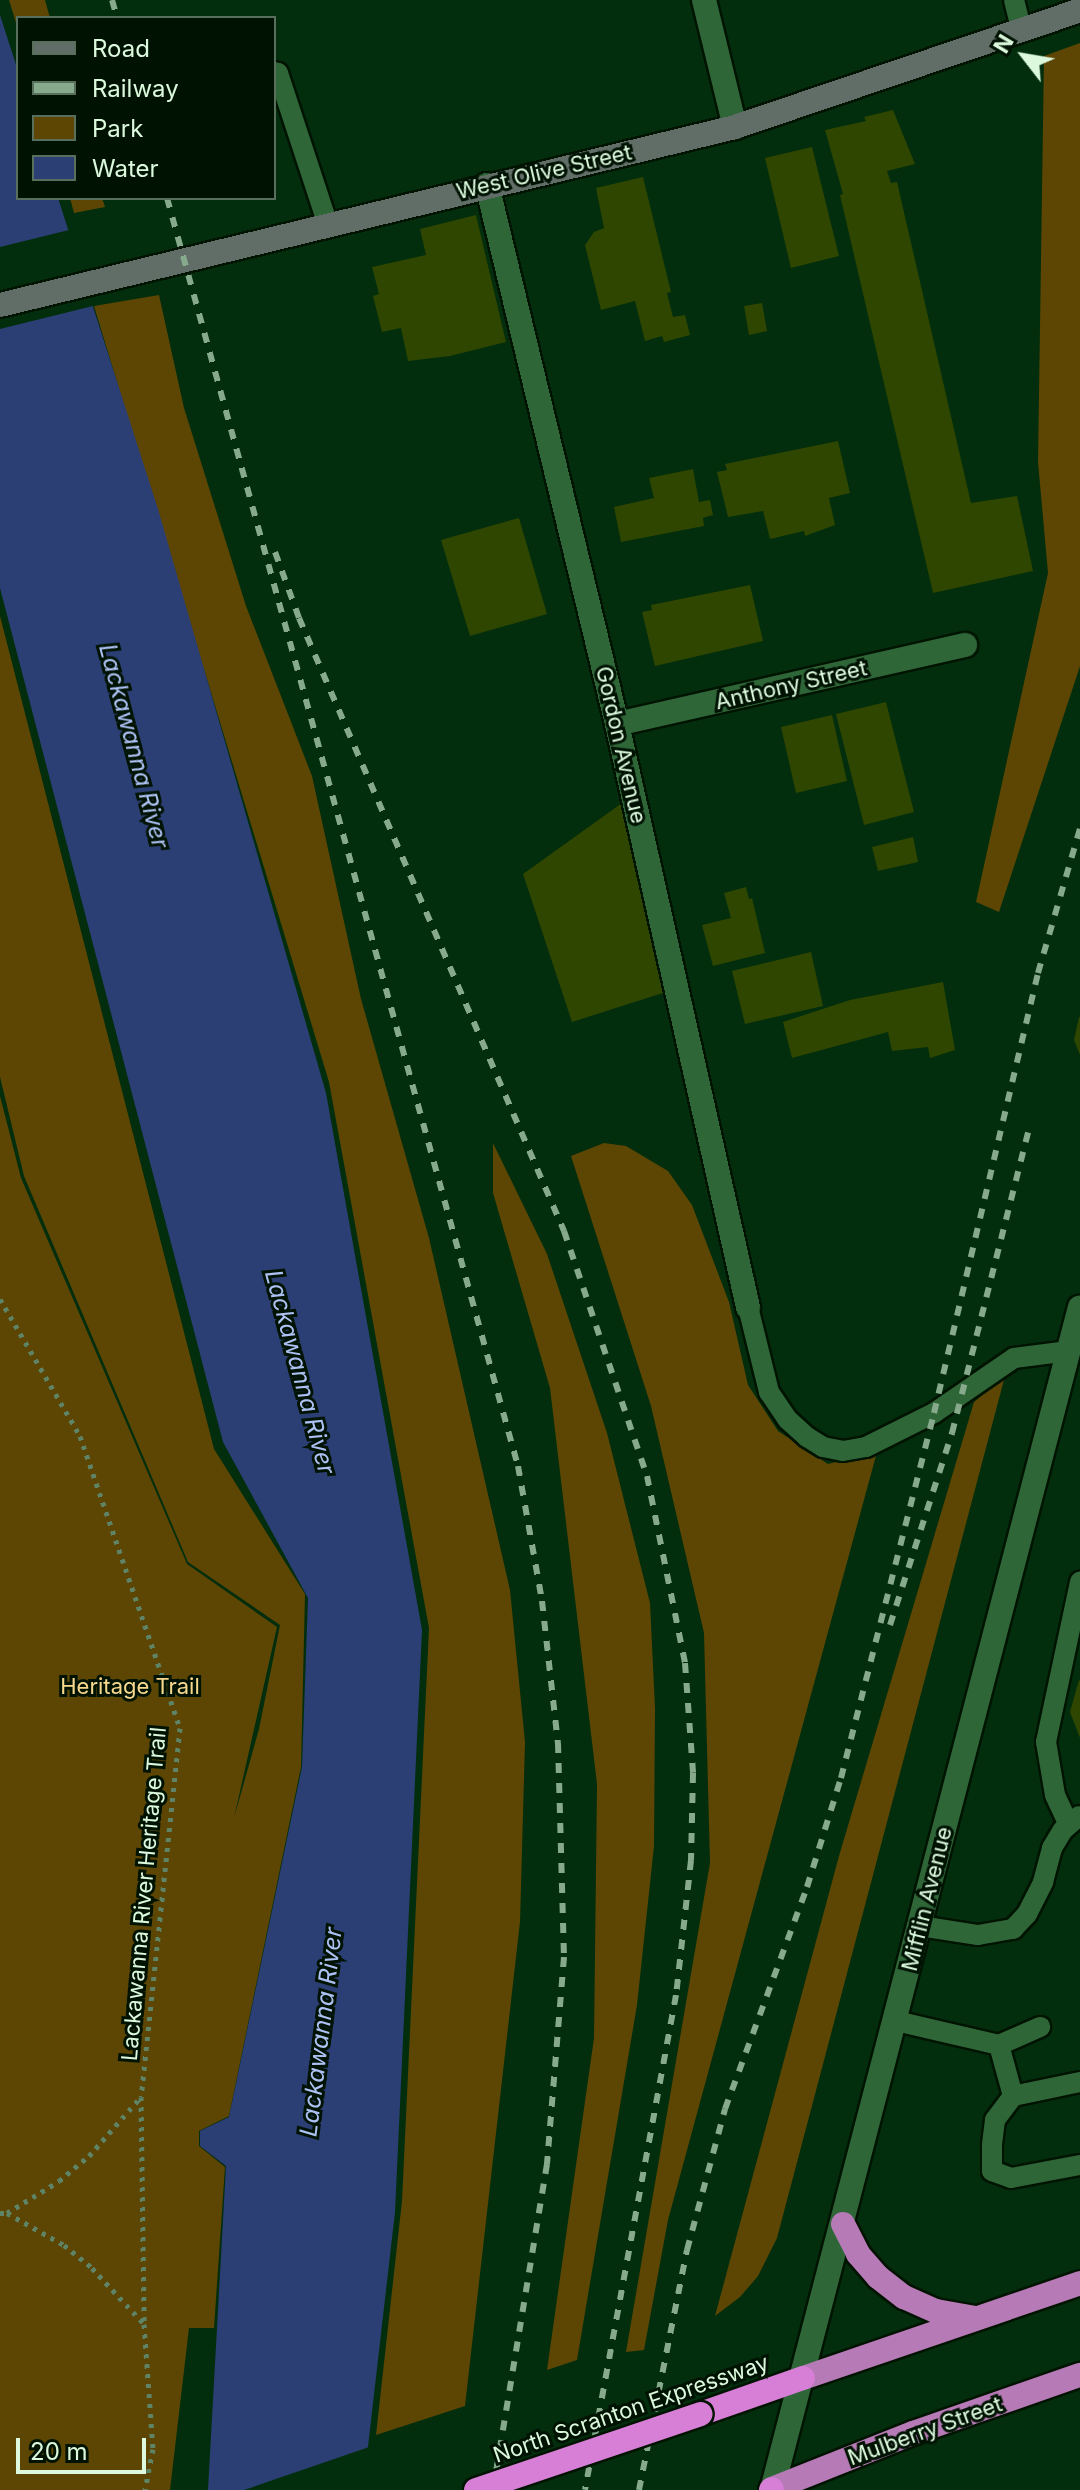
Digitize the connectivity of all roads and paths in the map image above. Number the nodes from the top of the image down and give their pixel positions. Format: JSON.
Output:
{"nodes":[{"id":1,"x":704,"y":0,"type":"edge"},
{"id":2,"x":1014,"y":0,"type":"edge"},
{"id":3,"x":1080,"y":10,"type":"edge"},
{"id":4,"x":1021,"y":28,"type":"junction"},
{"id":5,"x":276,"y":72,"type":"edge"},
{"id":6,"x":735,"y":127,"type":"junction"},
{"id":7,"x":487,"y":185,"type":"junction"},
{"id":8,"x":328,"y":225,"type":"junction"},
{"id":9,"x":0,"y":305,"type":"edge"},
{"id":10,"x":965,"y":645,"type":"dead end"},
{"id":11,"x":617,"y":724,"type":"junction"},
{"id":12,"x":0,"y":1299,"type":"edge"},
{"id":13,"x":748,"y":1307,"type":"joint"},
{"id":14,"x":1080,"y":1307,"type":"edge"},
{"id":15,"x":1069,"y":1351,"type":"junction"},
{"id":16,"x":1080,"y":1582,"type":"edge"},
{"id":17,"x":1074,"y":1820,"type":"edge"},
{"id":18,"x":920,"y":1926,"type":"junction"},
{"id":19,"x":896,"y":2021,"type":"junction"},
{"id":20,"x":1040,"y":2027,"type":"dead end"},
{"id":21,"x":999,"y":2045,"type":"junction"},
{"id":22,"x":1080,"y":2082,"type":"edge"},
{"id":23,"x":1013,"y":2096,"type":"junction"},
{"id":24,"x":141,"y":2097,"type":"junction"},
{"id":25,"x":1080,"y":2165,"type":"edge"},
{"id":26,"x":4,"y":2213,"type":"edge"},
{"id":27,"x":843,"y":2224,"type":"junction"},
{"id":28,"x":1080,"y":2283,"type":"edge"},
{"id":29,"x":977,"y":2319,"type":"junction"},
{"id":30,"x":144,"y":2324,"type":"junction"},
{"id":31,"x":1080,"y":2375,"type":"edge"},
{"id":32,"x":803,"y":2378,"type":"junction"},
{"id":33,"x":145,"y":2490,"type":"edge"},
{"id":34,"x":476,"y":2490,"type":"edge"},
{"id":35,"x":772,"y":2490,"type":"edge"}],
"edges":[{"from":1,"to":6,"type":"street"},
{"from":2,"to":4,"type":"lane"},
{"from":3,"to":4,"type":"main road","name":"West Olive Street"},
{"from":4,"to":6,"type":"main road","name":"West Olive Street"},
{"from":5,"to":8,"type":"lane"},
{"from":6,"to":7,"type":"main road","name":"West Olive Street"},
{"from":7,"to":8,"type":"main road","name":"West Olive Street"},
{"from":7,"to":11,"type":"street","name":"Gordon Avenue"},
{"from":8,"to":9,"type":"main road","name":"West Olive Street"},
{"from":10,"to":11,"type":"street","name":"Anthony Street"},
{"from":11,"to":13,"type":"street","name":"Gordon Avenue"},
{"from":12,"to":24,"type":"path","name":"Lackawanna River Heritage Trail"},
{"from":13,"to":15,"type":"lane"},
{"from":14,"to":15,"type":"street","name":"Mifflin Avenue"},
{"from":15,"to":18,"type":"street","name":"Mifflin Avenue"},
{"from":16,"to":17,"type":"lane"},
{"from":17,"to":18,"type":"lane"},
{"from":18,"to":19,"type":"street","name":"Mifflin Avenue"},
{"from":19,"to":21,"type":"lane"},
{"from":19,"to":27,"type":"street","name":"Mifflin Avenue"},
{"from":20,"to":21,"type":"lane"},
{"from":21,"to":23,"type":"lane"},
{"from":22,"to":23,"type":"lane"},
{"from":23,"to":25,"type":"lane"},
{"from":24,"to":26,"type":"path"},
{"from":24,"to":30,"type":"path","name":"Lackawanna River Heritage Trail"},
{"from":26,"to":30,"type":"path"},
{"from":27,"to":29,"type":"highway"},
{"from":27,"to":32,"type":"street","name":"Mifflin Avenue"},
{"from":28,"to":29,"type":"highway"},
{"from":29,"to":32,"type":"highway"},
{"from":30,"to":33,"type":"path","name":"Lackawanna River Heritage Trail"},
{"from":31,"to":35,"type":"highway","name":"Mulberry Street"},
{"from":32,"to":34,"type":"highway","name":"North Scranton Expressway","bridge":true},
{"from":32,"to":35,"type":"street","name":"Mifflin Avenue"}]}
